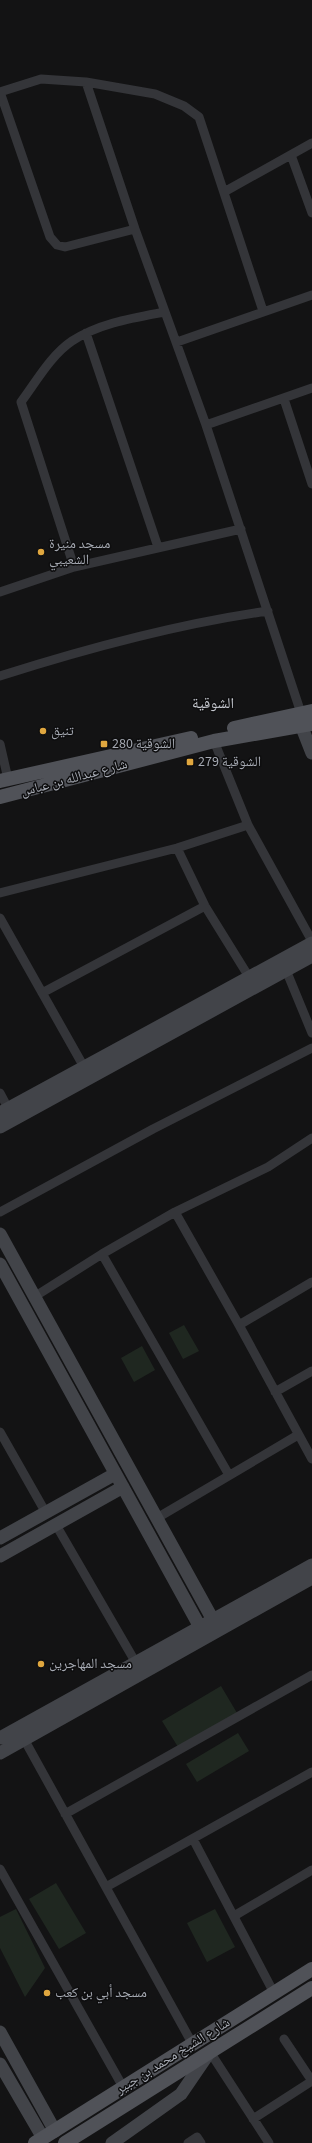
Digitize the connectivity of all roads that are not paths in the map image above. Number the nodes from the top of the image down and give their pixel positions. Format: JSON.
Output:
{"nodes":[{"id":1,"x":86,"y":82,"type":"junction"},
{"id":2,"x":312,"y":143,"type":"edge"},
{"id":3,"x":291,"y":155,"type":"junction"},
{"id":4,"x":224,"y":192,"type":"junction"},
{"id":5,"x":312,"y":212,"type":"edge"},
{"id":6,"x":135,"y":229,"type":"junction"},
{"id":7,"x":312,"y":295,"type":"edge"},
{"id":8,"x":264,"y":311,"type":"junction"},
{"id":9,"x":165,"y":312,"type":"junction"},
{"id":10,"x":86,"y":333,"type":"junction"},
{"id":11,"x":177,"y":342,"type":"junction"},
{"id":12,"x":312,"y":388,"type":"edge"},
{"id":13,"x":284,"y":399,"type":"junction"},
{"id":14,"x":206,"y":425,"type":"junction"},
{"id":15,"x":312,"y":484,"type":"edge"},
{"id":16,"x":241,"y":529,"type":"junction"},
{"id":17,"x":158,"y":547,"type":"junction"},
{"id":18,"x":74,"y":567,"type":"junction"},
{"id":19,"x":0,"y":592,"type":"edge"},
{"id":20,"x":268,"y":611,"type":"junction"},
{"id":21,"x":0,"y":676,"type":"edge"},
{"id":22,"x":306,"y":718,"type":"edge"},
{"id":23,"x":214,"y":741,"type":"junction"},
{"id":24,"x":0,"y":744,"type":"edge"},
{"id":25,"x":312,"y":753,"type":"edge"},
{"id":26,"x":4,"y":780,"type":"edge"},
{"id":27,"x":0,"y":797,"type":"edge"},
{"id":28,"x":248,"y":825,"type":"junction"},
{"id":29,"x":177,"y":848,"type":"junction"},
{"id":30,"x":0,"y":893,"type":"edge"},
{"id":31,"x":205,"y":906,"type":"junction"},
{"id":32,"x":0,"y":918,"type":"edge"},
{"id":33,"x":312,"y":942,"type":"edge"},
{"id":34,"x":312,"y":956,"type":"edge"},
{"id":35,"x":286,"y":970,"type":"junction"},
{"id":36,"x":249,"y":977,"type":"junction"},
{"id":37,"x":42,"y":993,"type":"junction"},
{"id":38,"x":312,"y":1033,"type":"edge"},
{"id":39,"x":312,"y":1048,"type":"edge"},
{"id":40,"x":84,"y":1067,"type":"junction"},
{"id":41,"x":0,"y":1093,"type":"edge"},
{"id":42,"x":4,"y":1110,"type":"edge"},
{"id":43,"x":0,"y":1127,"type":"edge"},
{"id":44,"x":312,"y":1138,"type":"edge"},
{"id":45,"x":0,"y":1212,"type":"edge"},
{"id":46,"x":175,"y":1212,"type":"junction"},
{"id":47,"x":0,"y":1234,"type":"edge"},
{"id":48,"x":102,"y":1254,"type":"junction"},
{"id":49,"x":0,"y":1264,"type":"edge"},
{"id":50,"x":312,"y":1282,"type":"edge"},
{"id":51,"x":34,"y":1297,"type":"junction"},
{"id":52,"x":239,"y":1325,"type":"junction"},
{"id":53,"x":312,"y":1371,"type":"edge"},
{"id":54,"x":275,"y":1392,"type":"junction"},
{"id":55,"x":0,"y":1432,"type":"edge"},
{"id":56,"x":298,"y":1435,"type":"junction"},
{"id":57,"x":312,"y":1459,"type":"edge"},
{"id":58,"x":116,"y":1474,"type":"junction"},
{"id":59,"x":230,"y":1475,"type":"junction"},
{"id":60,"x":123,"y":1487,"type":"junction"},
{"id":61,"x":46,"y":1513,"type":"junction"},
{"id":62,"x":156,"y":1518,"type":"junction"},
{"id":63,"x":56,"y":1524,"type":"junction"},
{"id":64,"x":0,"y":1538,"type":"edge"},
{"id":65,"x":0,"y":1556,"type":"edge"},
{"id":66,"x":312,"y":1565,"type":"edge"},
{"id":67,"x":312,"y":1578,"type":"edge"},
{"id":68,"x":213,"y":1620,"type":"junction"},
{"id":69,"x":200,"y":1627,"type":"junction"},
{"id":70,"x":136,"y":1663,"type":"junction"},
{"id":71,"x":312,"y":1676,"type":"edge"},
{"id":72,"x":0,"y":1738,"type":"edge"},
{"id":73,"x":24,"y":1739,"type":"junction"},
{"id":74,"x":0,"y":1753,"type":"edge"},
{"id":75,"x":312,"y":1772,"type":"edge"},
{"id":76,"x":65,"y":1814,"type":"junction"},
{"id":77,"x":193,"y":1839,"type":"junction"},
{"id":78,"x":0,"y":1869,"type":"edge"},
{"id":79,"x":312,"y":1870,"type":"edge"},
{"id":80,"x":106,"y":1887,"type":"junction"},
{"id":81,"x":234,"y":1916,"type":"junction"},
{"id":82,"x":312,"y":1970,"type":"edge"},
{"id":83,"x":312,"y":1988,"type":"edge"},
{"id":84,"x":274,"y":1993,"type":"junction"},
{"id":85,"x":0,"y":2032,"type":"edge"},
{"id":86,"x":284,"y":2040,"type":"dead end"},
{"id":87,"x":192,"y":2044,"type":"junction"},
{"id":88,"x":210,"y":2052,"type":"junction"},
{"id":89,"x":0,"y":2065,"type":"edge"},
{"id":90,"x":312,"y":2081,"type":"edge"},
{"id":91,"x":123,"y":2087,"type":"junction"},
{"id":92,"x":253,"y":2119,"type":"junction"},
{"id":93,"x":55,"y":2130,"type":"junction"},
{"id":94,"x":39,"y":2141,"type":"edge"},
{"id":95,"x":65,"y":2143,"type":"edge"},
{"id":96,"x":112,"y":2143,"type":"edge"},
{"id":97,"x":188,"y":2143,"type":"edge"},
{"id":98,"x":201,"y":2143,"type":"edge"},
{"id":99,"x":269,"y":2143,"type":"edge"}],
"edges":[{"from":1,"to":4,"type":"street"},
{"from":1,"to":6,"type":"street"},
{"from":1,"to":6,"type":"street"},
{"from":2,"to":3,"type":"street"},
{"from":3,"to":4,"type":"street"},
{"from":3,"to":5,"type":"street"},
{"from":4,"to":8,"type":"street"},
{"from":6,"to":9,"type":"street"},
{"from":7,"to":8,"type":"street"},
{"from":8,"to":11,"type":"street"},
{"from":9,"to":10,"type":"street"},
{"from":9,"to":11,"type":"street"},
{"from":10,"to":17,"type":"street"},
{"from":10,"to":18,"type":"street"},
{"from":11,"to":14,"type":"street"},
{"from":12,"to":13,"type":"street"},
{"from":13,"to":14,"type":"street"},
{"from":13,"to":15,"type":"street"},
{"from":14,"to":16,"type":"street"},
{"from":16,"to":17,"type":"street"},
{"from":16,"to":20,"type":"street"},
{"from":17,"to":18,"type":"street"},
{"from":18,"to":19,"type":"street"},
{"from":20,"to":21,"type":"street"},
{"from":20,"to":22,"type":"street"},
{"from":22,"to":23,"type":"main road","name":"شارع عبدالله بن عباس"},
{"from":22,"to":25,"type":"street"},
{"from":22,"to":26,"type":"main road","name":"شارع عبدالله بن عباس"},
{"from":23,"to":27,"type":"main road","name":"شارع عبدالله بن عباس"},
{"from":23,"to":28,"type":"street"},
{"from":24,"to":26,"type":"street"},
{"from":28,"to":29,"type":"street"},
{"from":28,"to":33,"type":"street"},
{"from":29,"to":30,"type":"street"},
{"from":29,"to":31,"type":"street"},
{"from":31,"to":36,"type":"street"},
{"from":31,"to":37,"type":"street"},
{"from":32,"to":37,"type":"street"},
{"from":33,"to":36,"type":"street"},
{"from":34,"to":35,"type":"street"},
{"from":35,"to":38,"type":"street"},
{"from":35,"to":43,"type":"street"},
{"from":36,"to":40,"type":"street"},
{"from":37,"to":40,"type":"street"},
{"from":39,"to":45,"type":"street"},
{"from":40,"to":42,"type":"street"},
{"from":41,"to":42,"type":"street"},
{"from":44,"to":46,"type":"street"},
{"from":46,"to":48,"type":"street"},
{"from":46,"to":52,"type":"street"},
{"from":47,"to":51,"type":"street"},
{"from":48,"to":51,"type":"street"},
{"from":48,"to":59,"type":"street"},
{"from":49,"to":58,"type":"street"},
{"from":50,"to":52,"type":"street"},
{"from":51,"to":62,"type":"street"},
{"from":52,"to":54,"type":"street"},
{"from":53,"to":54,"type":"street"},
{"from":54,"to":56,"type":"street"},
{"from":55,"to":61,"type":"street"},
{"from":56,"to":57,"type":"street"},
{"from":56,"to":59,"type":"street"},
{"from":58,"to":60,"type":"street"},
{"from":58,"to":61,"type":"street"},
{"from":59,"to":62,"type":"street"},
{"from":60,"to":63,"type":"street"},
{"from":60,"to":69,"type":"street"},
{"from":61,"to":64,"type":"street"},
{"from":62,"to":68,"type":"street"},
{"from":63,"to":65,"type":"street"},
{"from":63,"to":70,"type":"street"},
{"from":66,"to":68,"type":"street"},
{"from":67,"to":73,"type":"street"},
{"from":68,"to":69,"type":"street"},
{"from":69,"to":70,"type":"street"},
{"from":70,"to":72,"type":"street"},
{"from":71,"to":76,"type":"street"},
{"from":73,"to":74,"type":"street"},
{"from":73,"to":76,"type":"street"},
{"from":75,"to":77,"type":"street"},
{"from":76,"to":80,"type":"street"},
{"from":77,"to":80,"type":"street"},
{"from":77,"to":81,"type":"street"},
{"from":78,"to":91,"type":"street"},
{"from":79,"to":81,"type":"street"},
{"from":80,"to":87,"type":"street"},
{"from":81,"to":84,"type":"street"},
{"from":82,"to":84,"type":"main road","name":"شارع الشيخ محمد بن جبير"},
{"from":83,"to":88,"type":"main road","name":"شارع الشيخ محمد بن جبير"},
{"from":84,"to":87,"type":"main road","name":"شارع الشيخ محمد بن جبير"},
{"from":85,"to":93,"type":"street"},
{"from":86,"to":90,"type":"street"},
{"from":87,"to":91,"type":"main road","name":"شارع الشيخ محمد بن جبير"},
{"from":88,"to":92,"type":"street"},
{"from":88,"to":95,"type":"main road","name":"شارع الشيخ محمد بن جبير"},
{"from":88,"to":96,"type":"street"},
{"from":89,"to":94,"type":"street"},
{"from":90,"to":92,"type":"street"},
{"from":91,"to":93,"type":"main road","name":"شارع الشيخ محمد بن جبير"},
{"from":92,"to":99,"type":"street"},
{"from":93,"to":94,"type":"main road","name":"شارع الشيخ محمد بن جبير"},
{"from":97,"to":98,"type":"street"}]}
